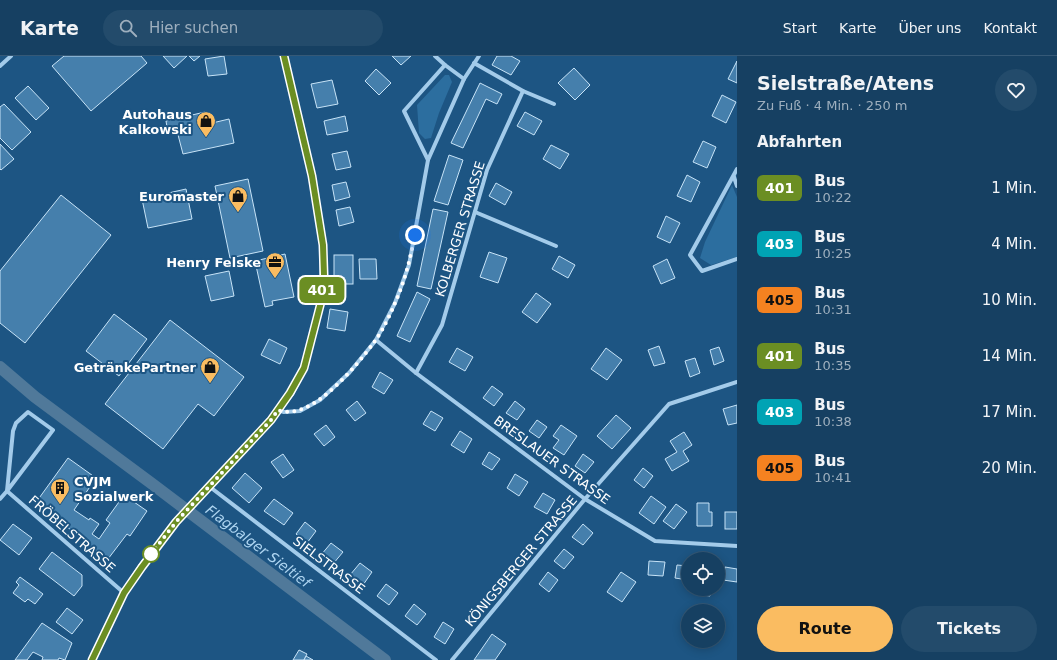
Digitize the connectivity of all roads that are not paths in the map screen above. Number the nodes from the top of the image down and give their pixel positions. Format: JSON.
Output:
{"nodes":[{"id":1,"x":10,"y":56,"type":"edge"},
{"id":2,"x":284,"y":56,"type":"edge"},
{"id":3,"x":435,"y":56,"type":"edge"},
{"id":4,"x":479,"y":56,"type":"edge"},
{"id":5,"x":474,"y":63,"type":"junction"},
{"id":6,"x":445,"y":65,"type":"junction"},
{"id":7,"x":0,"y":66,"type":"edge"},
{"id":8,"x":464,"y":79,"type":"junction"},
{"id":9,"x":523,"y":91,"type":"junction"},
{"id":10,"x":554,"y":104,"type":"dead end"},
{"id":11,"x":428,"y":160,"type":"junction"},
{"id":12,"x":737,"y":169,"type":"edge"},
{"id":13,"x":734,"y":177,"type":"junction"},
{"id":14,"x":737,"y":186,"type":"edge"},
{"id":15,"x":475,"y":212,"type":"junction"},
{"id":16,"x":556,"y":246,"type":"dead end"},
{"id":17,"x":737,"y":259,"type":"edge"},
{"id":18,"x":376,"y":340,"type":"junction"},
{"id":19,"x":416,"y":373,"type":"junction"},
{"id":20,"x":737,"y":382,"type":"edge"},
{"id":21,"x":278,"y":410,"type":"junction"},
{"id":22,"x":210,"y":487,"type":"junction"},
{"id":23,"x":7,"y":491,"type":"junction"},
{"id":24,"x":0,"y":499,"type":"edge"},
{"id":25,"x":585,"y":499,"type":"junction"},
{"id":26,"x":737,"y":546,"type":"edge"},
{"id":27,"x":124,"y":593,"type":"junction"},
{"id":28,"x":92,"y":660,"type":"edge"},
{"id":29,"x":436,"y":660,"type":"edge"},
{"id":30,"x":452,"y":660,"type":"edge"}],
"edges":[{"from":1,"to":7,"type":"street"},
{"from":2,"to":21,"type":"street"},
{"from":3,"to":6,"type":"street"},
{"from":4,"to":5,"type":"street"},
{"from":5,"to":8,"type":"street"},
{"from":5,"to":9,"type":"street"},
{"from":6,"to":8,"type":"street"},
{"from":6,"to":11,"type":"street"},
{"from":8,"to":11,"type":"street"},
{"from":9,"to":10,"type":"street"},
{"from":9,"to":15,"type":"street","name":"KOLBERGER STRASSE"},
{"from":11,"to":18,"type":"street"},
{"from":12,"to":13,"type":"street"},
{"from":13,"to":14,"type":"street"},
{"from":13,"to":17,"type":"street"},
{"from":15,"to":16,"type":"street"},
{"from":15,"to":19,"type":"street","name":"KOLBERGER STRASSE"},
{"from":18,"to":19,"type":"street","name":"BRESLAUER STRASSE"},
{"from":18,"to":21,"type":"street"},
{"from":19,"to":25,"type":"street","name":"BRESLAUER STRASSE"},
{"from":20,"to":25,"type":"street","name":"KÖNIGSBERGER STRASSE"},
{"from":21,"to":22,"type":"street"},
{"from":22,"to":27,"type":"street"},
{"from":22,"to":29,"type":"street","name":"SIELSTRASSE"},
{"from":23,"to":23,"type":"street"},
{"from":23,"to":24,"type":"street"},
{"from":23,"to":27,"type":"street","name":"FRÖBELSTRASSE"},
{"from":25,"to":26,"type":"street","name":"BRESLAUER STRASSE"},
{"from":25,"to":30,"type":"street","name":"KÖNIGSBERGER STRASSE"},
{"from":27,"to":28,"type":"street"}]}
